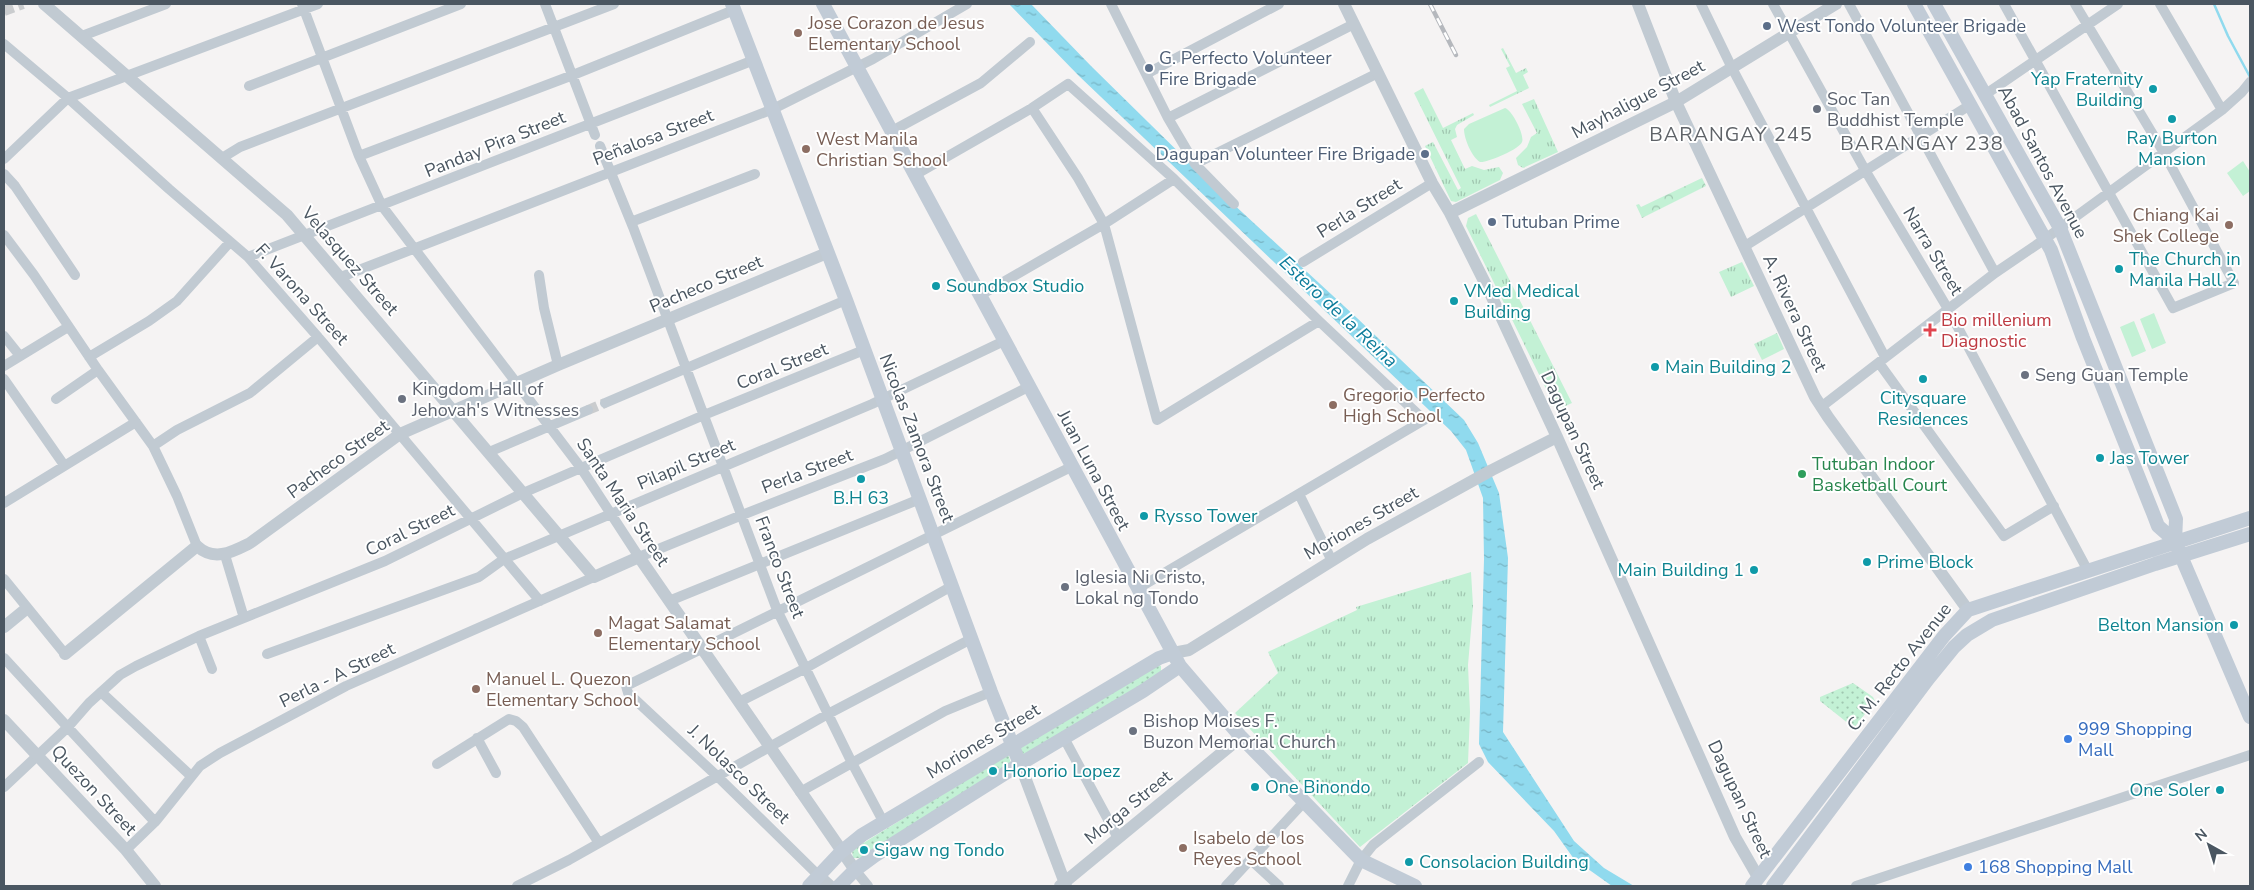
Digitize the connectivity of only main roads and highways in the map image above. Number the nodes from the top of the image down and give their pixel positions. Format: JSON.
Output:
{"nodes":[{"id":1,"x":824,"y":4,"type":"edge"},
{"id":2,"x":1914,"y":4,"type":"edge"},
{"id":3,"x":1934,"y":4,"type":"edge"},
{"id":4,"x":733,"y":7,"type":"edge"},
{"id":5,"x":2250,"y":518,"type":"edge"},
{"id":6,"x":2250,"y":534,"type":"edge"},
{"id":7,"x":2175,"y":541,"type":"junction"},
{"id":8,"x":2180,"y":556,"type":"junction"},
{"id":9,"x":1173,"y":653,"type":"junction"},
{"id":10,"x":1180,"y":666,"type":"junction"},
{"id":11,"x":2250,"y":717,"type":"edge"},
{"id":12,"x":1012,"y":746,"type":"junction"},
{"id":13,"x":1020,"y":764,"type":"junction"},
{"id":14,"x":1755,"y":882,"type":"edge"},
{"id":15,"x":809,"y":886,"type":"edge"},
{"id":16,"x":839,"y":886,"type":"edge"},
{"id":17,"x":1416,"y":886,"type":"edge"},
{"id":18,"x":1773,"y":886,"type":"edge"}],
"edges":[{"from":1,"to":9,"type":"main road","name":"Juan Luna Street"},
{"from":2,"to":7,"type":"main road","name":"Abad Santos Avenue"},
{"from":3,"to":7,"type":"main road","name":"Abad Santos Avenue"},
{"from":4,"to":12,"type":"main road","name":"Nicolas Zamora Street"},
{"from":5,"to":7,"type":"main road","name":"C. M. Recto Avenue"},
{"from":6,"to":8,"type":"main road","name":"C. M. Recto Avenue"},
{"from":7,"to":8,"type":"main road","name":"Abad Santos Avenue"},
{"from":7,"to":14,"type":"main road","name":"C. M. Recto Avenue"},
{"from":8,"to":11,"type":"main road","name":"Abad Santos Avenue"},
{"from":8,"to":18,"type":"main road","name":"C. M. Recto Avenue"},
{"from":9,"to":10,"type":"main road","name":"Juan Luna Street"},
{"from":9,"to":12,"type":"main road","name":"Moriones Street"},
{"from":10,"to":13,"type":"main road","name":"Moriones Street"},
{"from":10,"to":17,"type":"main road","name":"Juan Luna Street"},
{"from":12,"to":13,"type":"main road","name":"Nicolas Zamora Street"},
{"from":12,"to":15,"type":"main road","name":"Moriones Street"},
{"from":13,"to":16,"type":"main road","name":"Moriones Street"}]}
